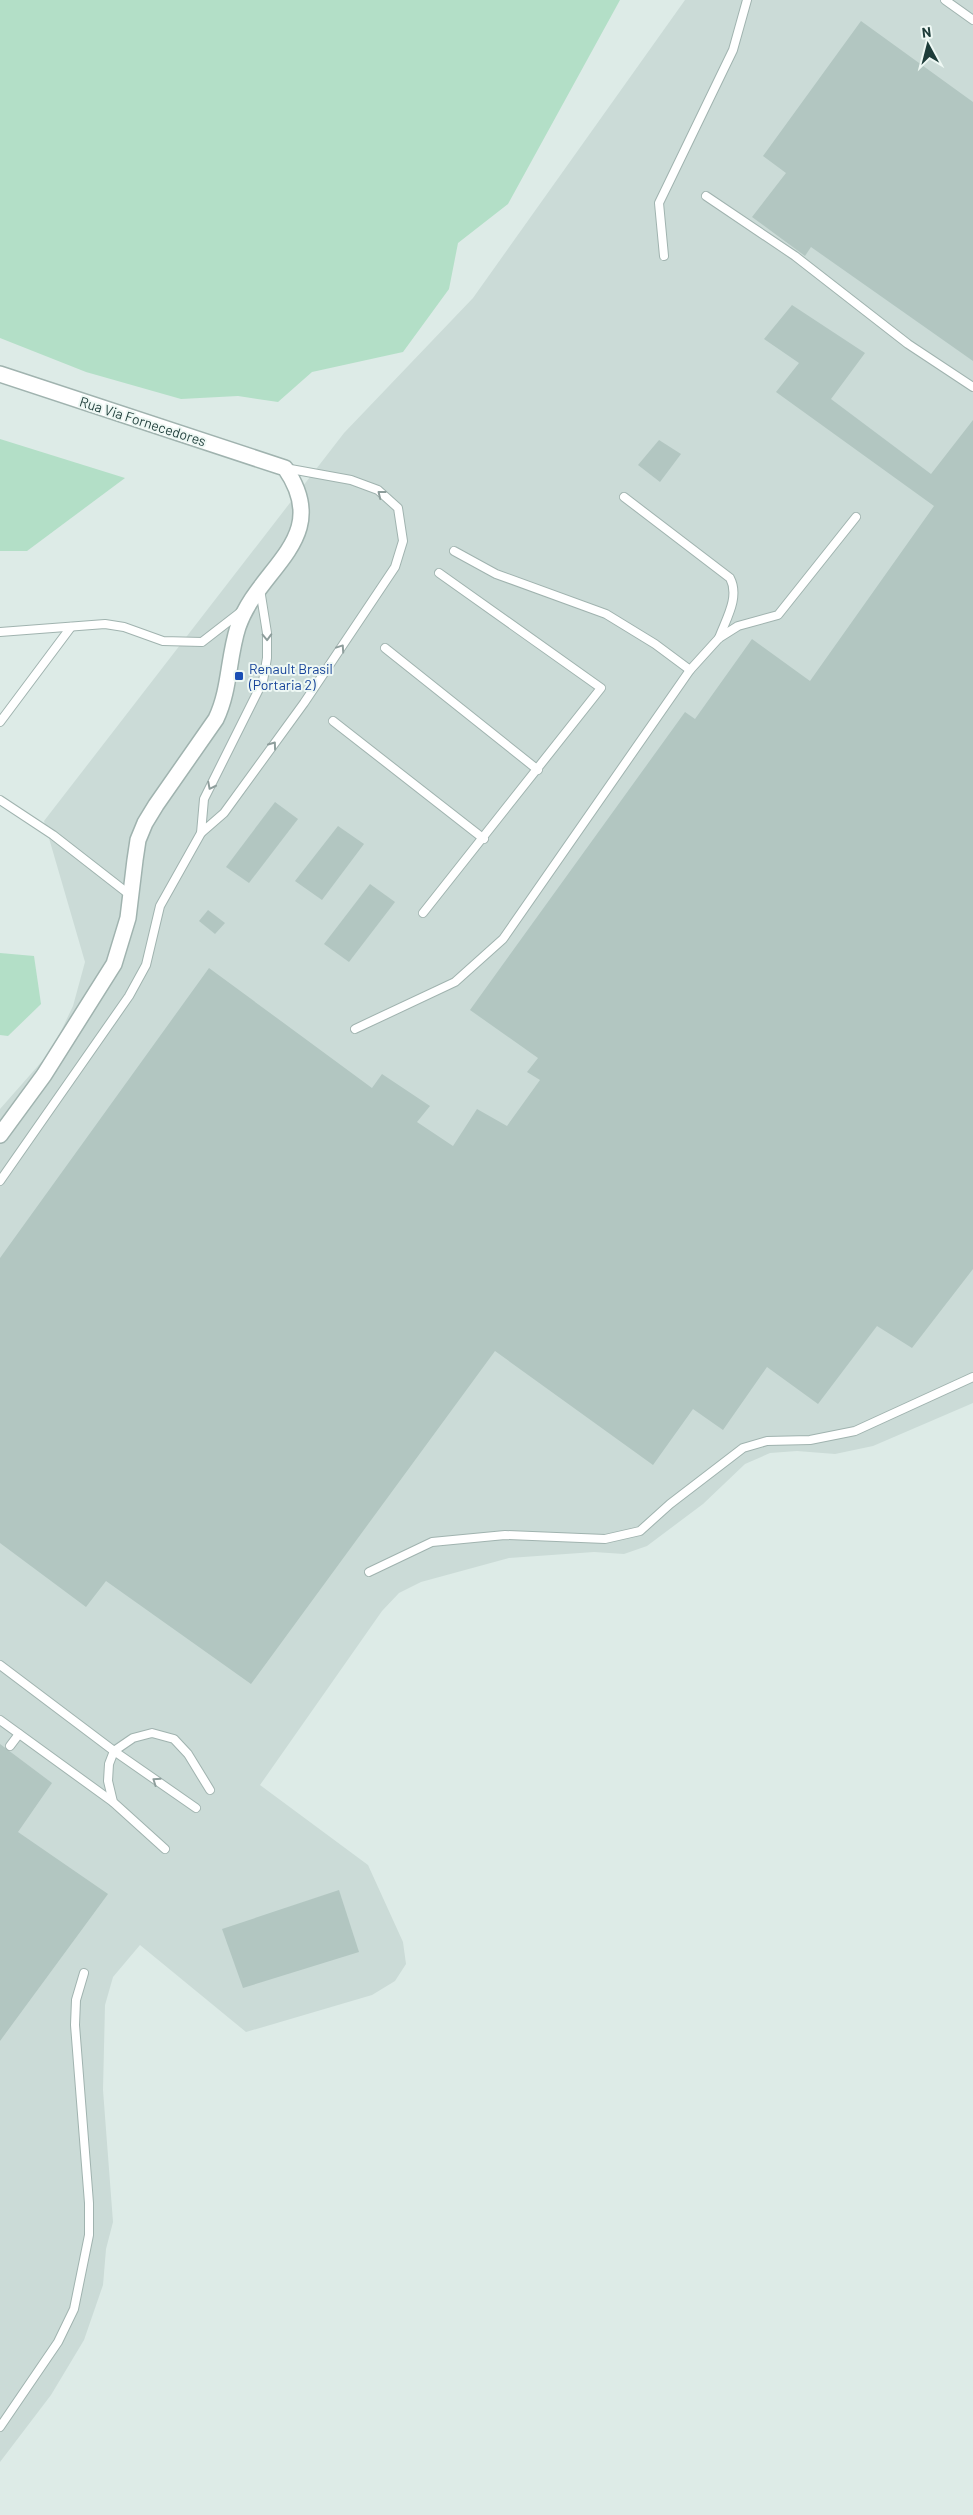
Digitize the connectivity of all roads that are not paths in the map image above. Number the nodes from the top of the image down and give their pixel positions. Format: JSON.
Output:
{"nodes":[{"id":1,"x":747,"y":0,"type":"edge"},
{"id":2,"x":945,"y":0,"type":"edge"},
{"id":3,"x":973,"y":20,"type":"edge"},
{"id":4,"x":706,"y":196,"type":"dead end"},
{"id":5,"x":664,"y":256,"type":"dead end"},
{"id":6,"x":0,"y":374,"type":"edge"},
{"id":7,"x":973,"y":388,"type":"edge"},
{"id":8,"x":285,"y":468,"type":"junction"},
{"id":9,"x":624,"y":497,"type":"dead end"},
{"id":10,"x":856,"y":517,"type":"dead end"},
{"id":11,"x":454,"y":551,"type":"dead end"},
{"id":12,"x":439,"y":573,"type":"dead end"},
{"id":13,"x":260,"y":588,"type":"junction"},
{"id":14,"x":245,"y":609,"type":"junction"},
{"id":15,"x":71,"y":627,"type":"junction"},
{"id":16,"x":0,"y":632,"type":"edge"},
{"id":17,"x":719,"y":638,"type":"junction"},
{"id":18,"x":385,"y":648,"type":"dead end"},
{"id":19,"x":690,"y":670,"type":"junction"},
{"id":20,"x":333,"y":721,"type":"dead end"},
{"id":21,"x":0,"y":722,"type":"edge"},
{"id":22,"x":538,"y":770,"type":"junction"},
{"id":23,"x":0,"y":800,"type":"edge"},
{"id":24,"x":201,"y":833,"type":"junction"},
{"id":25,"x":484,"y":839,"type":"junction"},
{"id":26,"x":132,"y":896,"type":"junction"},
{"id":27,"x":423,"y":913,"type":"dead end"},
{"id":28,"x":354,"y":1030,"type":"dead end"},
{"id":29,"x":0,"y":1135,"type":"edge"},
{"id":30,"x":0,"y":1181,"type":"edge"},
{"id":31,"x":973,"y":1377,"type":"edge"},
{"id":32,"x":369,"y":1572,"type":"dead end"},
{"id":33,"x":0,"y":1665,"type":"edge"},
{"id":34,"x":0,"y":1720,"type":"edge"},
{"id":35,"x":19,"y":1734,"type":"junction"},
{"id":36,"x":10,"y":1746,"type":"dead end"},
{"id":37,"x":114,"y":1751,"type":"junction"},
{"id":38,"x":210,"y":1790,"type":"dead end"},
{"id":39,"x":113,"y":1802,"type":"junction"},
{"id":40,"x":196,"y":1808,"type":"dead end"},
{"id":41,"x":165,"y":1849,"type":"dead end"},
{"id":42,"x":84,"y":1973,"type":"dead end"},
{"id":43,"x":0,"y":2427,"type":"edge"}],
"edges":[{"from":1,"to":5,"type":"lane"},
{"from":2,"to":3,"type":"lane"},
{"from":4,"to":7,"type":"lane"},
{"from":6,"to":8,"type":"street","name":"Rua Via Fornecedores"},
{"from":8,"to":13,"type":"street"},
{"from":24,"to":8,"type":"lane","one_way":true},
{"from":9,"to":17,"type":"lane"},
{"from":10,"to":17,"type":"lane"},
{"from":11,"to":19,"type":"lane"},
{"from":12,"to":22,"type":"lane"},
{"from":13,"to":14,"type":"street"},
{"from":13,"to":24,"type":"lane","one_way":true},
{"from":14,"to":15,"type":"lane"},
{"from":14,"to":26,"type":"street"},
{"from":15,"to":16,"type":"lane"},
{"from":15,"to":21,"type":"lane"},
{"from":17,"to":19,"type":"lane"},
{"from":18,"to":22,"type":"lane"},
{"from":19,"to":28,"type":"lane"},
{"from":20,"to":25,"type":"lane"},
{"from":22,"to":25,"type":"lane"},
{"from":23,"to":26,"type":"lane"},
{"from":24,"to":30,"type":"lane"},
{"from":25,"to":27,"type":"lane"},
{"from":26,"to":29,"type":"street"},
{"from":31,"to":32,"type":"lane"},
{"from":33,"to":37,"type":"lane"},
{"from":34,"to":35,"type":"lane"},
{"from":35,"to":36,"type":"lane"},
{"from":35,"to":39,"type":"lane"},
{"from":37,"to":38,"type":"lane"},
{"from":37,"to":39,"type":"lane"},
{"from":40,"to":37,"type":"lane","one_way":true},
{"from":39,"to":41,"type":"lane"},
{"from":42,"to":43,"type":"lane"}]}
